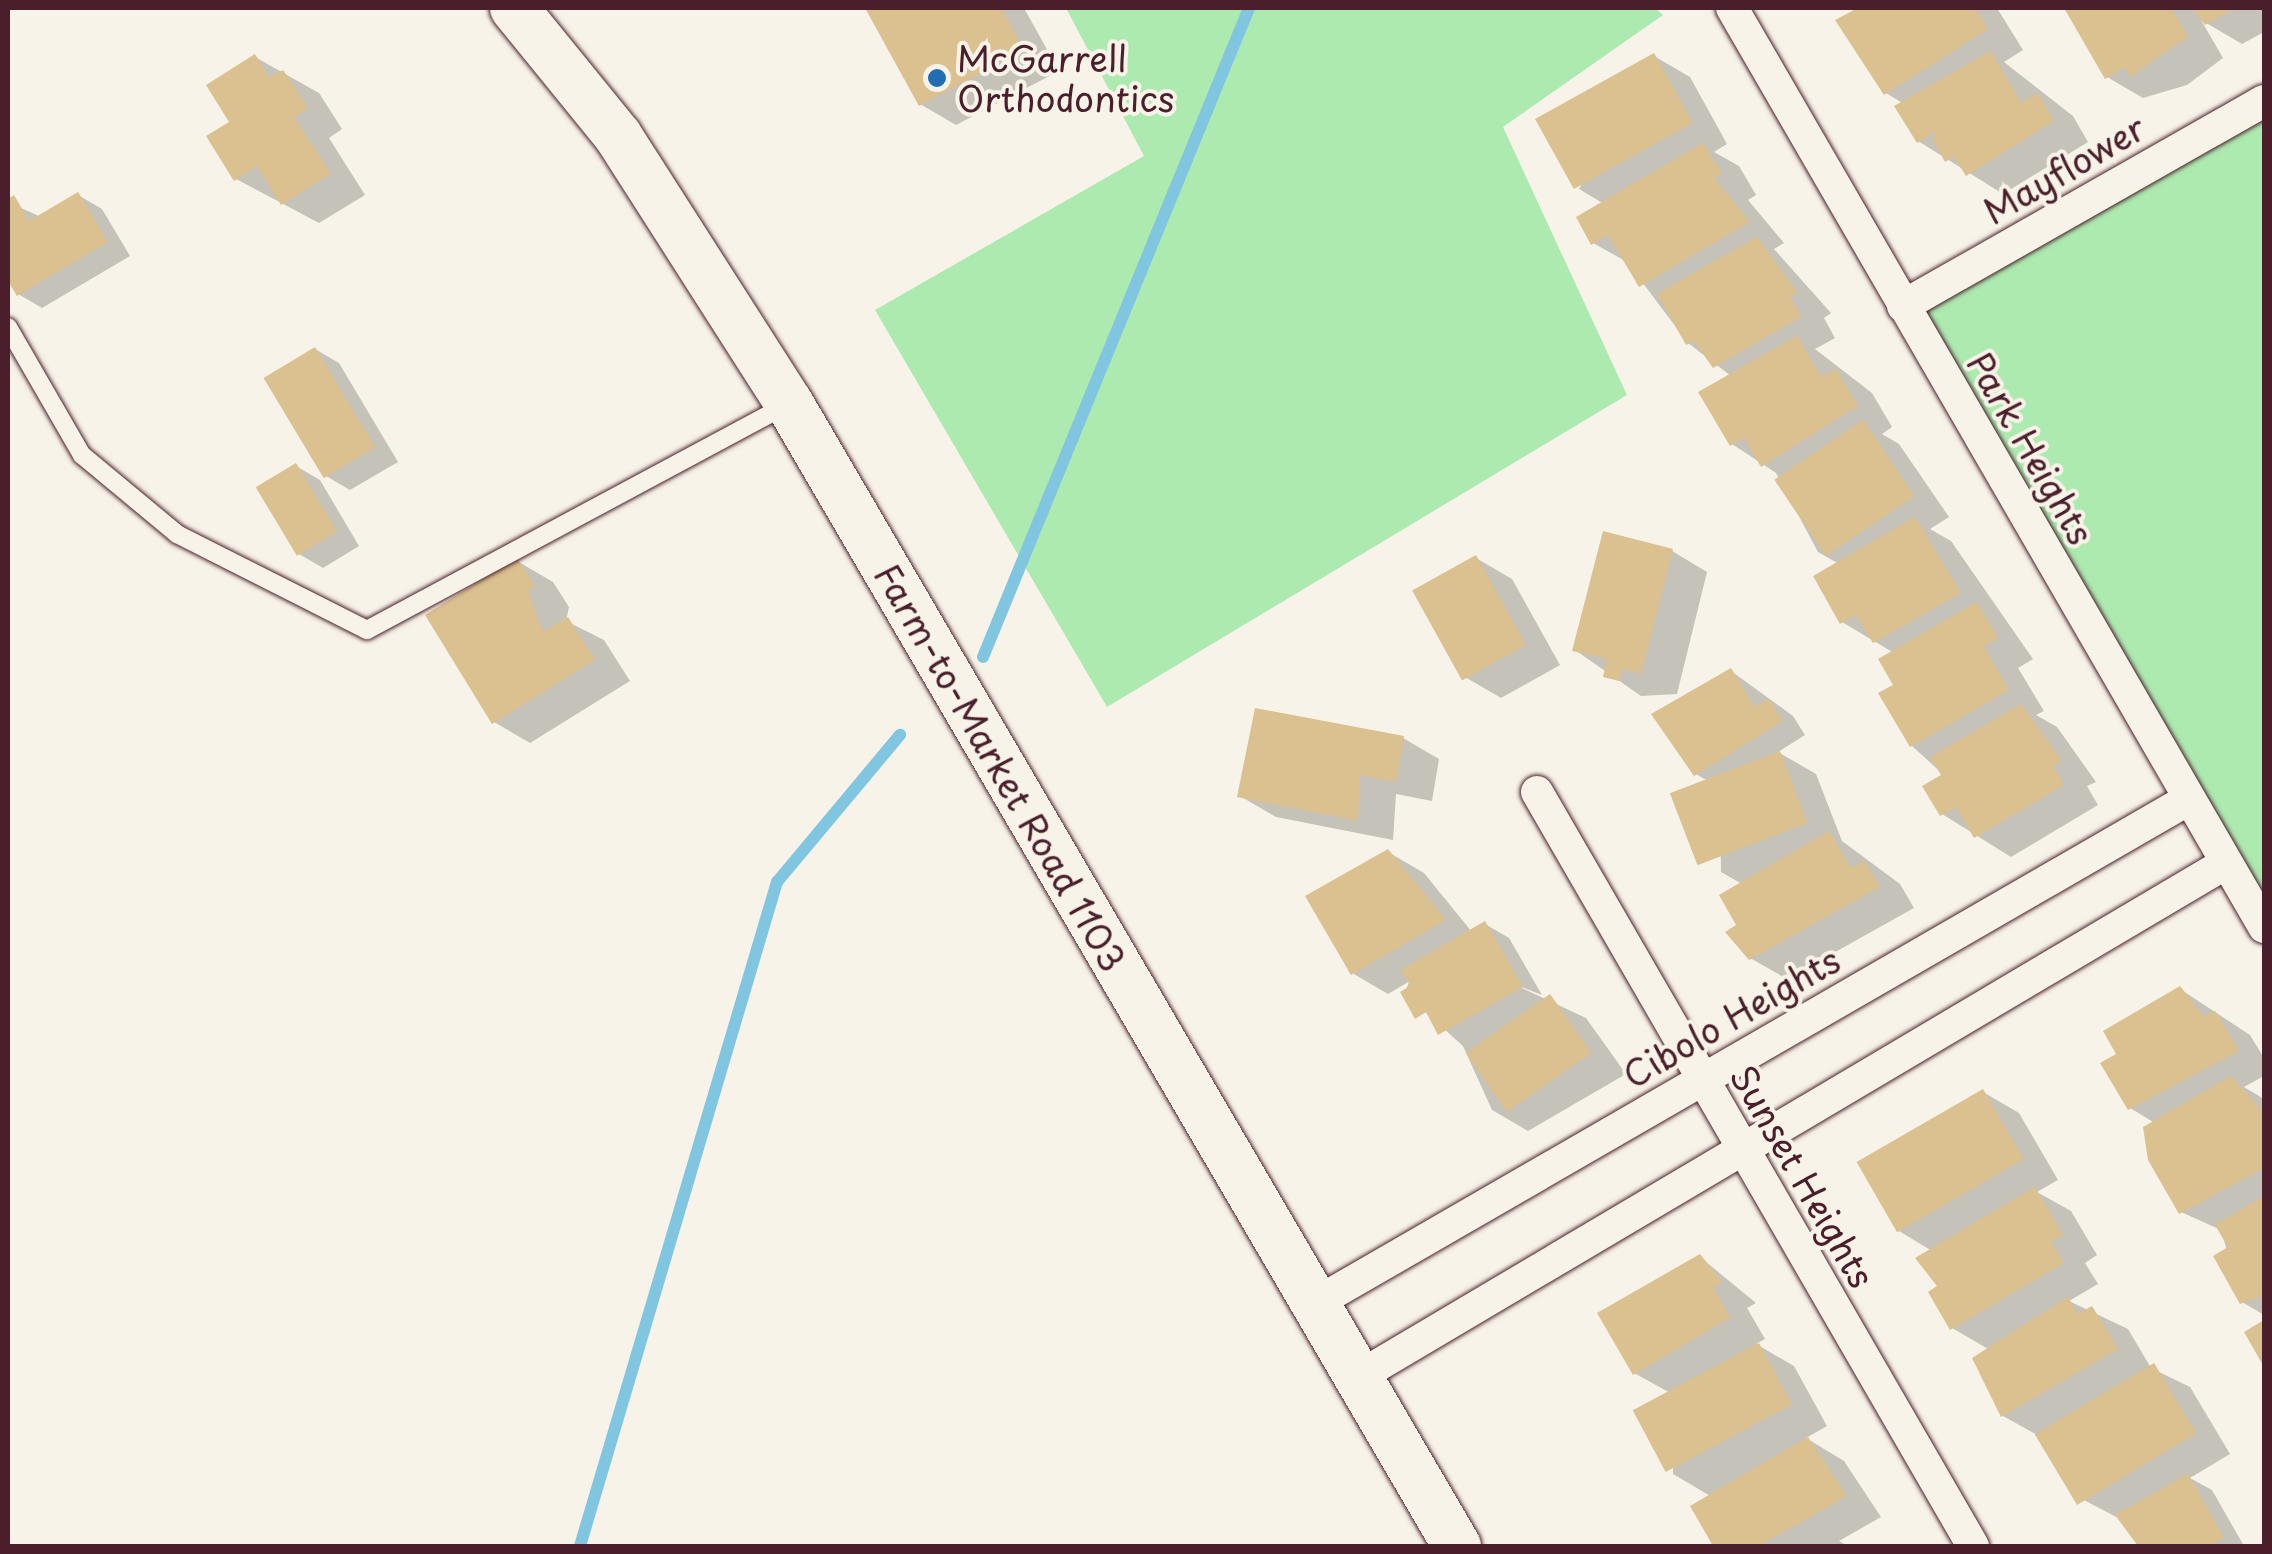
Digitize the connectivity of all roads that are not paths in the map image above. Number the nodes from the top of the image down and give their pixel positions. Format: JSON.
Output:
{"nodes":[{"id":1,"x":1732,"y":8,"type":"edge"},
{"id":2,"x":521,"y":9,"type":"edge"},
{"id":3,"x":2264,"y":102,"type":"edge"},
{"id":4,"x":1903,"y":306,"type":"junction"},
{"id":5,"x":8,"y":327,"type":"edge"},
{"id":6,"x":789,"y":404,"type":"junction"},
{"id":7,"x":1537,"y":792,"type":"dead end"},
{"id":8,"x":2189,"y":799,"type":"junction"},
{"id":9,"x":2226,"y":863,"type":"junction"},
{"id":10,"x":2264,"y":927,"type":"edge"},
{"id":11,"x":1702,"y":1080,"type":"junction"},
{"id":12,"x":1742,"y":1150,"type":"junction"},
{"id":13,"x":1314,"y":1304,"type":"junction"},
{"id":14,"x":1358,"y":1377,"type":"junction"},
{"id":15,"x":1457,"y":1546,"type":"edge"},
{"id":16,"x":1972,"y":1546,"type":"edge"}],
"edges":[{"from":1,"to":4,"type":"street","name":"Park Heights"},
{"from":2,"to":6,"type":"main road","name":"Farm-to-Market Road 1103"},
{"from":3,"to":4,"type":"street","name":"Mayflower"},
{"from":4,"to":8,"type":"street","name":"Park Heights"},
{"from":5,"to":6,"type":"lane"},
{"from":6,"to":13,"type":"main road","name":"Farm-to-Market Road 1103"},
{"from":7,"to":11,"type":"street","name":"Sunset Heights"},
{"from":8,"to":9,"type":"street","name":"Park Heights"},
{"from":8,"to":11,"type":"street","name":"Cibolo Heights"},
{"from":9,"to":10,"type":"street","name":"Park Heights"},
{"from":9,"to":12,"type":"street"},
{"from":11,"to":12,"type":"street","name":"Sunset Heights"},
{"from":11,"to":13,"type":"street","name":"Cibolo Heights"},
{"from":12,"to":14,"type":"street"},
{"from":12,"to":16,"type":"street","name":"Sunset Heights"},
{"from":13,"to":14,"type":"main road","name":"Farm-to-Market Road 1103"},
{"from":14,"to":15,"type":"main road","name":"Farm-to-Market Road 1103"}]}
